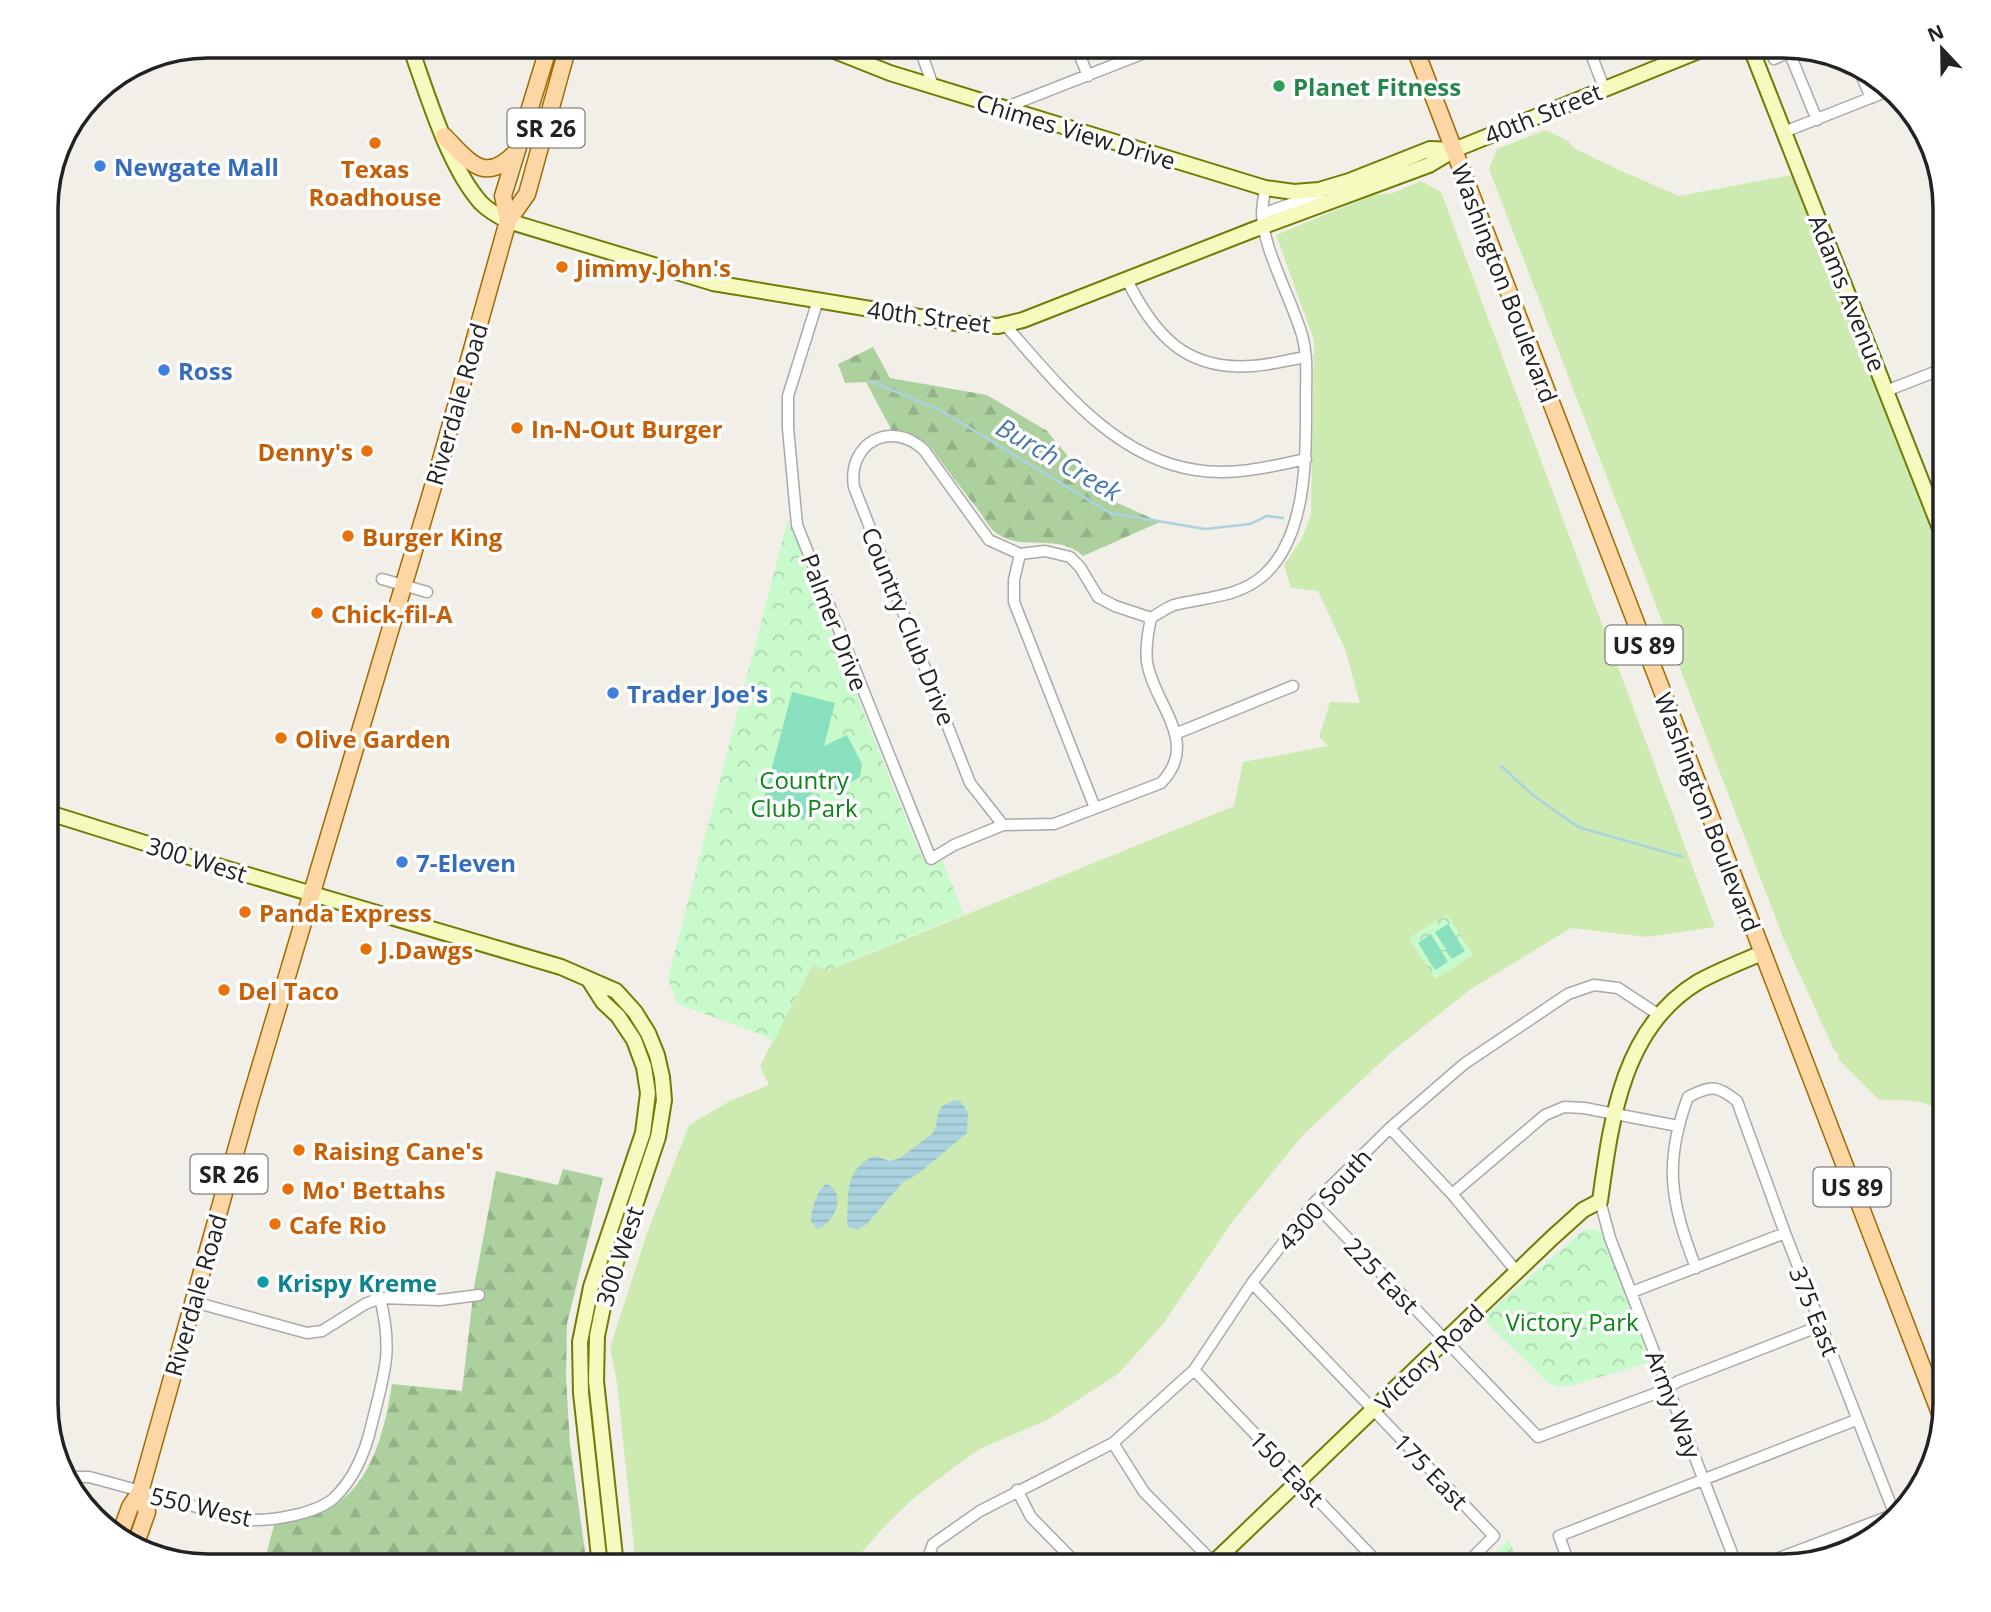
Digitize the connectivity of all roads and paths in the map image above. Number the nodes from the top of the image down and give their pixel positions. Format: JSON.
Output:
{"nodes":[{"id":1,"x":415,"y":58,"type":"edge"},
{"id":2,"x":545,"y":58,"type":"edge"},
{"id":3,"x":565,"y":58,"type":"edge"},
{"id":4,"x":854,"y":58,"type":"edge"},
{"id":5,"x":923,"y":58,"type":"edge"},
{"id":6,"x":1081,"y":58,"type":"edge"},
{"id":7,"x":1132,"y":58,"type":"edge"},
{"id":8,"x":1419,"y":58,"type":"edge"},
{"id":9,"x":1592,"y":58,"type":"edge"},
{"id":10,"x":1681,"y":58,"type":"edge"},
{"id":11,"x":1755,"y":58,"type":"edge"},
{"id":12,"x":1797,"y":59,"type":"edge"},
{"id":13,"x":1088,"y":76,"type":"junction"},
{"id":14,"x":1864,"y":81,"type":"edge"},
{"id":15,"x":933,"y":86,"type":"junction"},
{"id":16,"x":1604,"y":89,"type":"junction"},
{"id":17,"x":1881,"y":94,"type":"edge"},
{"id":18,"x":1871,"y":98,"type":"junction"},
{"id":19,"x":1003,"y":108,"type":"junction"},
{"id":20,"x":1817,"y":120,"type":"junction"},
{"id":21,"x":1784,"y":132,"type":"junction"},
{"id":22,"x":444,"y":136,"type":"junction"},
{"id":23,"x":1454,"y":150,"type":"junction"},
{"id":24,"x":517,"y":151,"type":"junction"},
{"id":25,"x":1335,"y":186,"type":"junction"},
{"id":26,"x":1265,"y":188,"type":"junction"},
{"id":27,"x":1263,"y":220,"type":"junction"},
{"id":28,"x":506,"y":229,"type":"junction"},
{"id":29,"x":1127,"y":280,"type":"junction"},
{"id":30,"x":818,"y":300,"type":"junction"},
{"id":31,"x":1005,"y":325,"type":"junction"},
{"id":32,"x":1306,"y":357,"type":"junction"},
{"id":33,"x":1933,"y":373,"type":"edge"},
{"id":34,"x":1886,"y":391,"type":"junction"},
{"id":35,"x":1306,"y":459,"type":"junction"},
{"id":36,"x":1933,"y":510,"type":"edge"},
{"id":37,"x":1020,"y":554,"type":"junction"},
{"id":38,"x":404,"y":578,"type":"junction"},
{"id":39,"x":382,"y":579,"type":"dead end"},
{"id":40,"x":427,"y":592,"type":"dead end"},
{"id":41,"x":1151,"y":618,"type":"junction"},
{"id":42,"x":1293,"y":686,"type":"dead end"},
{"id":43,"x":1175,"y":734,"type":"junction"},
{"id":44,"x":1095,"y":808,"type":"junction"},
{"id":45,"x":58,"y":816,"type":"edge"},
{"id":46,"x":1003,"y":825,"type":"junction"},
{"id":47,"x":311,"y":894,"type":"junction"},
{"id":48,"x":1762,"y":953,"type":"junction"},
{"id":49,"x":589,"y":980,"type":"junction"},
{"id":50,"x":1659,"y":1015,"type":"junction"},
{"id":51,"x":1615,"y":1114,"type":"junction"},
{"id":52,"x":1678,"y":1126,"type":"junction"},
{"id":53,"x":1390,"y":1128,"type":"junction"},
{"id":54,"x":1452,"y":1194,"type":"junction"},
{"id":55,"x":1600,"y":1201,"type":"junction"},
{"id":56,"x":1314,"y":1203,"type":"junction"},
{"id":57,"x":1784,"y":1233,"type":"junction"},
{"id":58,"x":1696,"y":1268,"type":"junction"},
{"id":59,"x":1517,"y":1272,"type":"junction"},
{"id":60,"x":1252,"y":1283,"type":"junction"},
{"id":61,"x":1632,"y":1292,"type":"junction"},
{"id":62,"x":478,"y":1295,"type":"dead end"},
{"id":63,"x":380,"y":1298,"type":"junction"},
{"id":64,"x":194,"y":1302,"type":"junction"},
{"id":65,"x":1820,"y":1326,"type":"junction"},
{"id":66,"x":1445,"y":1341,"type":"junction"},
{"id":67,"x":1194,"y":1370,"type":"junction"},
{"id":68,"x":1668,"y":1387,"type":"junction"},
{"id":69,"x":1933,"y":1389,"type":"edge"},
{"id":70,"x":1373,"y":1410,"type":"junction"},
{"id":71,"x":1856,"y":1420,"type":"junction"},
{"id":72,"x":1113,"y":1443,"type":"junction"},
{"id":73,"x":76,"y":1476,"type":"edge"},
{"id":74,"x":1703,"y":1480,"type":"junction"},
{"id":75,"x":1299,"y":1481,"type":"junction"},
{"id":76,"x":142,"y":1485,"type":"junction"},
{"id":77,"x":1017,"y":1490,"type":"junction"},
{"id":78,"x":1892,"y":1507,"type":"edge"},
{"id":79,"x":1873,"y":1524,"type":"edge"},
{"id":80,"x":122,"y":1528,"type":"edge"},
{"id":81,"x":138,"y":1537,"type":"edge"},
{"id":82,"x":599,"y":1554,"type":"edge"},
{"id":83,"x":615,"y":1554,"type":"edge"},
{"id":84,"x":929,"y":1554,"type":"edge"},
{"id":85,"x":1067,"y":1554,"type":"edge"},
{"id":86,"x":1203,"y":1554,"type":"edge"},
{"id":87,"x":1224,"y":1554,"type":"edge"},
{"id":88,"x":1369,"y":1554,"type":"edge"},
{"id":89,"x":1476,"y":1554,"type":"edge"},
{"id":90,"x":1566,"y":1554,"type":"edge"},
{"id":91,"x":1732,"y":1554,"type":"edge"},
{"id":92,"x":1791,"y":1554,"type":"edge"}],
"edges":[{"from":1,"to":22,"type":"main road","name":"40th Street"},
{"from":2,"to":24,"type":"main road","name":"Riverdale Road","number":"SR 26"},
{"from":3,"to":28,"type":"main road","name":"Riverdale Road","number":"SR 26"},
{"from":4,"to":15,"type":"main road","name":"Chimes View Drive"},
{"from":5,"to":15,"type":"street"},
{"from":6,"to":13,"type":"street"},
{"from":7,"to":13,"type":"street"},
{"from":8,"to":23,"type":"main road","name":"Washington Boulevard","number":"US 89"},
{"from":9,"to":16,"type":"street"},
{"from":10,"to":16,"type":"main road","name":"40th Street"},
{"from":11,"to":21,"type":"main road","name":"Adams Avenue"},
{"from":12,"to":20,"type":"street"},
{"from":13,"to":19,"type":"street"},
{"from":14,"to":18,"type":"street"},
{"from":15,"to":19,"type":"main road","name":"Chimes View Drive"},
{"from":16,"to":23,"type":"main road","name":"40th Street"},
{"from":17,"to":18,"type":"street"},
{"from":18,"to":20,"type":"street"},
{"from":19,"to":26,"type":"main road","name":"Chimes View Drive"},
{"from":20,"to":21,"type":"street"},
{"from":21,"to":34,"type":"main road","name":"Adams Avenue"},
{"from":22,"to":24,"type":"main road"},
{"from":22,"to":28,"type":"main road","name":"40th Street"},
{"from":23,"to":25,"type":"main road","name":"40th Street"},
{"from":23,"to":27,"type":"main road","name":"40th Street"},
{"from":23,"to":48,"type":"main road","name":"Washington Boulevard","number":"US 89"},
{"from":24,"to":28,"type":"main road","name":"Riverdale Road","number":"SR 26"},
{"from":25,"to":26,"type":"main road","name":"Chimes View Drive"},
{"from":25,"to":27,"type":"street","name":"40th Street"},
{"from":26,"to":27,"type":"street"},
{"from":27,"to":29,"type":"main road","name":"40th Street"},
{"from":27,"to":32,"type":"street"},
{"from":28,"to":30,"type":"main road","name":"40th Street"},
{"from":28,"to":38,"type":"main road","name":"Riverdale Road","number":"SR 26"},
{"from":29,"to":31,"type":"main road","name":"40th Street"},
{"from":29,"to":32,"type":"street"},
{"from":30,"to":31,"type":"main road","name":"40th Street"},
{"from":30,"to":46,"type":"street","name":"Palmer Drive"},
{"from":31,"to":35,"type":"street"},
{"from":32,"to":35,"type":"street"},
{"from":33,"to":34,"type":"street"},
{"from":34,"to":36,"type":"main road","name":"Adams Avenue"},
{"from":35,"to":41,"type":"street"},
{"from":37,"to":41,"type":"street","name":"Country Club Drive"},
{"from":37,"to":44,"type":"street"},
{"from":37,"to":46,"type":"street","name":"Country Club Drive"},
{"from":38,"to":39,"type":"street"},
{"from":38,"to":40,"type":"street"},
{"from":38,"to":47,"type":"main road","number":"SR 26"},
{"from":41,"to":43,"type":"street"},
{"from":42,"to":43,"type":"street"},
{"from":43,"to":44,"type":"street"},
{"from":44,"to":46,"type":"street"},
{"from":45,"to":47,"type":"main road","name":"300 West"},
{"from":47,"to":49,"type":"main road","name":"300 West"},
{"from":47,"to":64,"type":"main road","name":"Riverdale Road","number":"SR 26"},
{"from":48,"to":50,"type":"main road"},
{"from":48,"to":69,"type":"main road","name":"Washington Boulevard","number":"US 89"},
{"from":49,"to":82,"type":"main road","name":"300 West"},
{"from":49,"to":83,"type":"main road","name":"300 West"},
{"from":50,"to":51,"type":"main road"},
{"from":50,"to":53,"type":"street","name":"4300 South"},
{"from":51,"to":52,"type":"street"},
{"from":51,"to":54,"type":"street"},
{"from":51,"to":55,"type":"main road"},
{"from":52,"to":57,"type":"street","name":"375 East"},
{"from":52,"to":58,"type":"street"},
{"from":53,"to":54,"type":"street"},
{"from":53,"to":56,"type":"street","name":"4300 South"},
{"from":54,"to":59,"type":"street"},
{"from":55,"to":59,"type":"main road","name":"Victory Road"},
{"from":55,"to":61,"type":"street","name":"Army Way"},
{"from":56,"to":60,"type":"street","name":"4300 South"},
{"from":56,"to":66,"type":"street","name":"225 East"},
{"from":57,"to":58,"type":"street"},
{"from":57,"to":65,"type":"street","name":"375 East"},
{"from":58,"to":61,"type":"street"},
{"from":59,"to":66,"type":"main road","name":"Victory Road"},
{"from":60,"to":67,"type":"street","name":"4300 South"},
{"from":60,"to":70,"type":"street","name":"175 East"},
{"from":61,"to":68,"type":"street","name":"Army Way"},
{"from":62,"to":63,"type":"street"},
{"from":63,"to":64,"type":"street"},
{"from":63,"to":76,"type":"street","name":"550 West"},
{"from":64,"to":76,"type":"main road","name":"Riverdale Road","number":"SR 26"},
{"from":65,"to":68,"type":"street"},
{"from":65,"to":71,"type":"street","name":"375 East"},
{"from":66,"to":68,"type":"street","name":"225 East"},
{"from":66,"to":70,"type":"main road","name":"Victory Road"},
{"from":67,"to":72,"type":"street","name":"4300 South"},
{"from":67,"to":75,"type":"street","name":"150 East"},
{"from":68,"to":74,"type":"street","name":"Army Way"},
{"from":70,"to":75,"type":"main road","name":"Victory Road"},
{"from":70,"to":89,"type":"street","name":"175 East"},
{"from":71,"to":74,"type":"street"},
{"from":71,"to":78,"type":"street","name":"375 East"},
{"from":72,"to":77,"type":"street","name":"4300 South"},
{"from":72,"to":86,"type":"street"},
{"from":73,"to":76,"type":"street","name":"550 West"},
{"from":74,"to":90,"type":"street"},
{"from":74,"to":91,"type":"street","name":"Army Way"},
{"from":75,"to":87,"type":"main road","name":"Victory Road"},
{"from":75,"to":88,"type":"street","name":"150 East"},
{"from":76,"to":80,"type":"main road","number":"SR 26"},
{"from":76,"to":81,"type":"main road"},
{"from":77,"to":84,"type":"street","name":"4300 South"},
{"from":77,"to":85,"type":"street"},
{"from":79,"to":92,"type":"street"}]}
